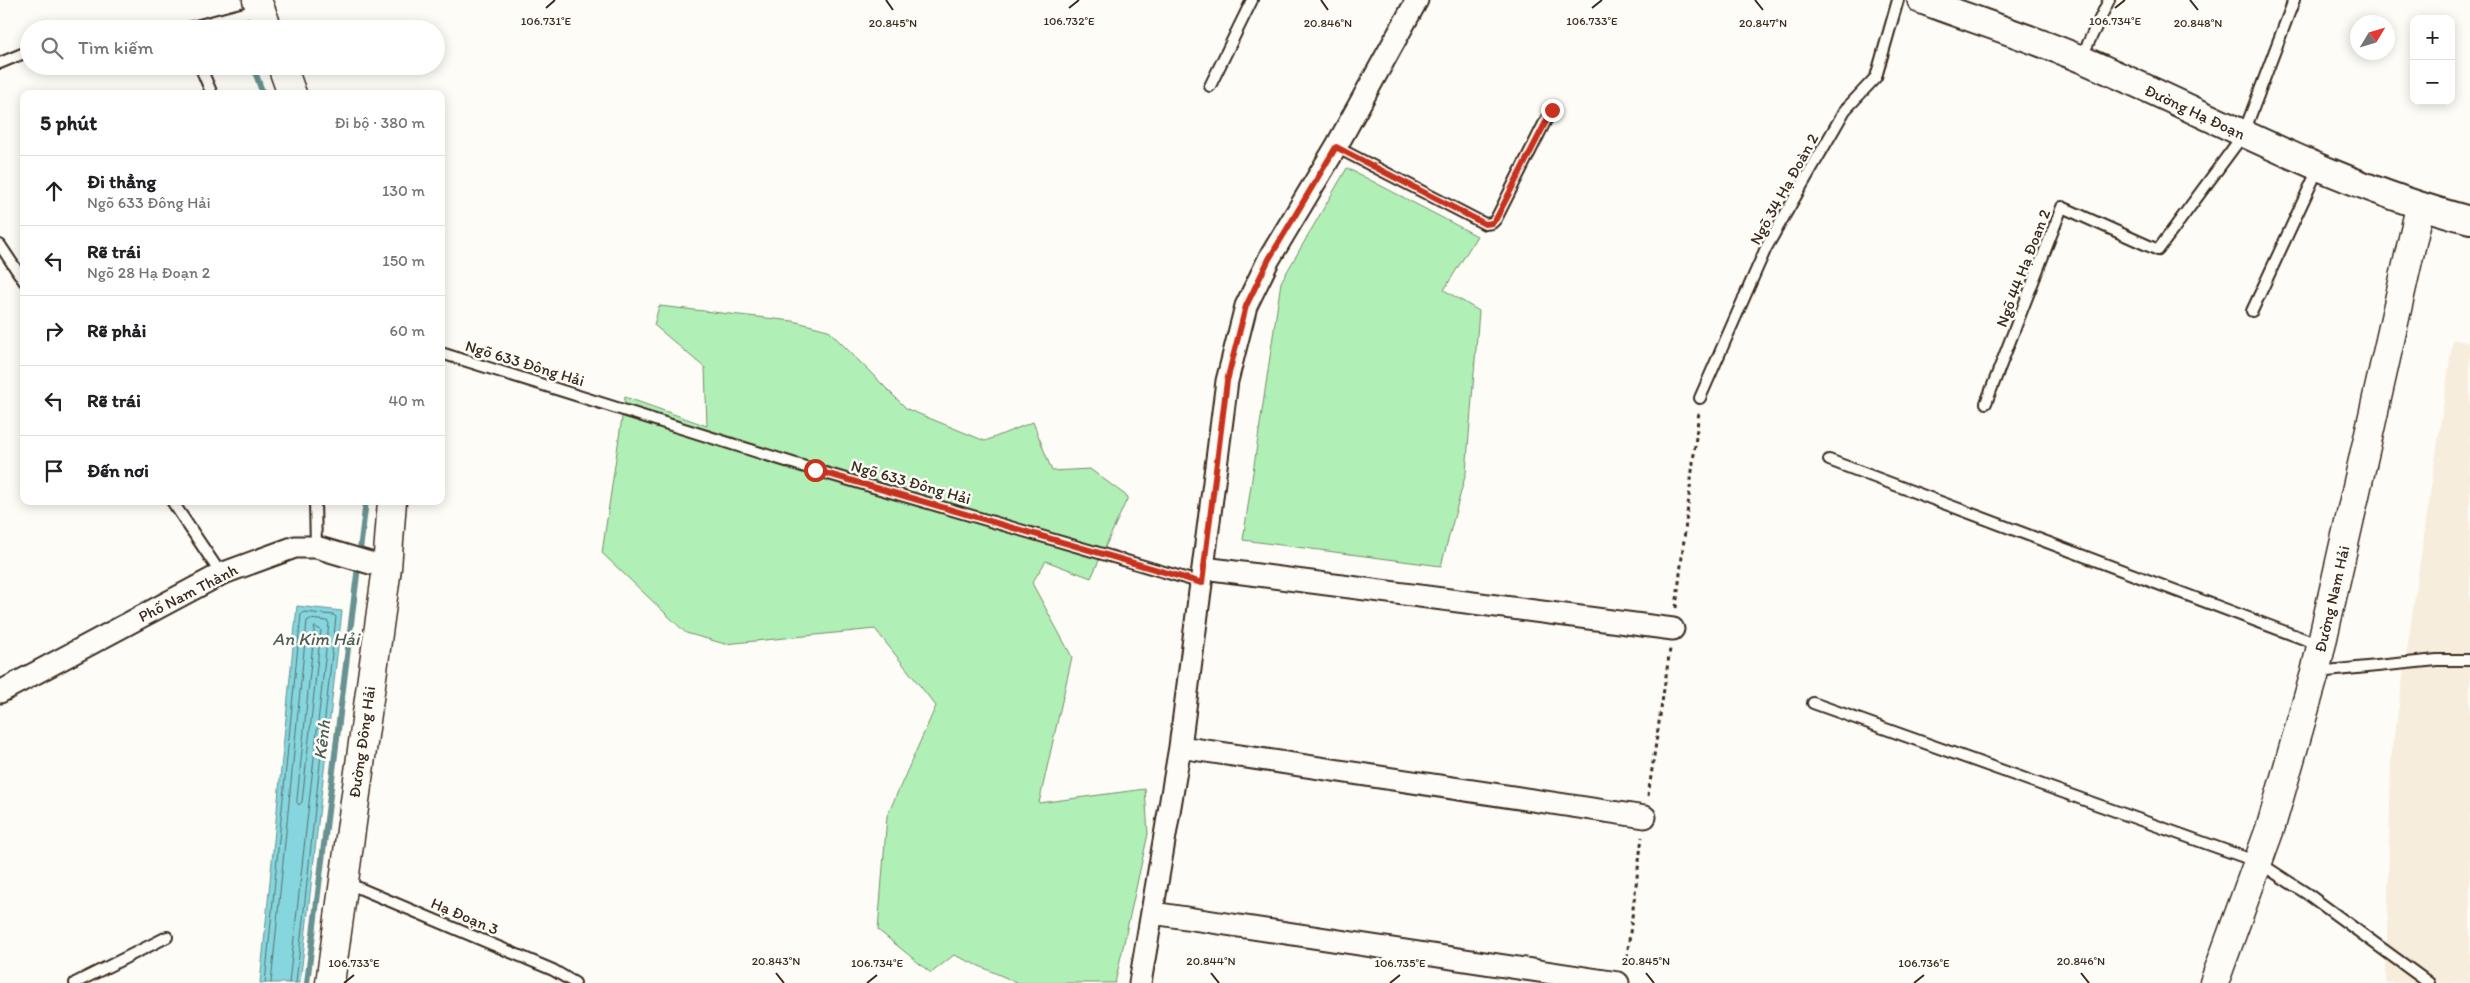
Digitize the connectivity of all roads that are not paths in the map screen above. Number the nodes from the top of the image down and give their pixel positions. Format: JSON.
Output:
{"nodes":[{"id":1,"x":1252,"y":0,"type":"edge"},
{"id":2,"x":1417,"y":0,"type":"edge"},
{"id":3,"x":1898,"y":0,"type":"edge"},
{"id":4,"x":1921,"y":0,"type":"edge"},
{"id":5,"x":2109,"y":0,"type":"edge"},
{"id":6,"x":2294,"y":0,"type":"edge"},
{"id":7,"x":259,"y":9,"type":"edge"},
{"id":8,"x":218,"y":20,"type":"edge"},
{"id":9,"x":20,"y":54,"type":"edge"},
{"id":10,"x":2081,"y":59,"type":"junction"},
{"id":11,"x":0,"y":63,"type":"edge"},
{"id":12,"x":204,"y":75,"type":"edge"},
{"id":13,"x":285,"y":75,"type":"edge"},
{"id":14,"x":1210,"y":86,"type":"dead end"},
{"id":15,"x":210,"y":90,"type":"edge"},
{"id":16,"x":291,"y":90,"type":"edge"},
{"id":17,"x":1552,"y":110,"type":"dead end"},
{"id":18,"x":2243,"y":135,"type":"junction"},
{"id":19,"x":1336,"y":147,"type":"junction"},
{"id":20,"x":2319,"y":166,"type":"junction"},
{"id":21,"x":2420,"y":207,"type":"junction"},
{"id":22,"x":2470,"y":220,"type":"edge"},
{"id":23,"x":0,"y":245,"type":"edge"},
{"id":24,"x":20,"y":275,"type":"edge"},
{"id":25,"x":2252,"y":311,"type":"dead end"},
{"id":26,"x":445,"y":353,"type":"edge"},
{"id":27,"x":1700,"y":398,"type":"road end"},
{"id":28,"x":1986,"y":403,"type":"dead end"},
{"id":29,"x":1829,"y":460,"type":"dead end"},
{"id":30,"x":175,"y":505,"type":"edge"},
{"id":31,"x":315,"y":505,"type":"edge"},
{"id":32,"x":391,"y":505,"type":"edge"},
{"id":33,"x":316,"y":547,"type":"junction"},
{"id":34,"x":381,"y":566,"type":"junction"},
{"id":35,"x":221,"y":574,"type":"junction"},
{"id":36,"x":1203,"y":576,"type":"junction"},
{"id":37,"x":1673,"y":629,"type":"road end"},
{"id":38,"x":2321,"y":645,"type":"junction"},
{"id":39,"x":2470,"y":660,"type":"edge"},
{"id":40,"x":2315,"y":673,"type":"junction"},
{"id":41,"x":0,"y":692,"type":"edge"},
{"id":42,"x":1814,"y":703,"type":"dead end"},
{"id":43,"x":1180,"y":747,"type":"junction"},
{"id":44,"x":1645,"y":817,"type":"road end"},
{"id":45,"x":2258,"y":862,"type":"junction"},
{"id":46,"x":342,"y":880,"type":"junction"},
{"id":47,"x":1153,"y":913,"type":"junction"},
{"id":48,"x":167,"y":937,"type":"dead end"},
{"id":49,"x":1622,"y":978,"type":"edge"},
{"id":50,"x":76,"y":983,"type":"edge"},
{"id":51,"x":330,"y":983,"type":"edge"},
{"id":52,"x":575,"y":983,"type":"edge"},
{"id":53,"x":1140,"y":983,"type":"edge"},
{"id":54,"x":2214,"y":983,"type":"edge"},
{"id":55,"x":2429,"y":983,"type":"edge"}],
"edges":[{"from":1,"to":14,"type":"lane"},
{"from":2,"to":19,"type":"street"},
{"from":3,"to":27,"type":"lane","name":"Ngõ 34 Hạ Đoàn 2"},
{"from":4,"to":10,"type":"street","name":"Đường Hạ Đoạn"},
{"from":5,"to":10,"type":"lane"},
{"from":6,"to":18,"type":"lane"},
{"from":7,"to":8,"type":"lane"},
{"from":9,"to":11,"type":"lane"},
{"from":10,"to":18,"type":"street","name":"Đường Hạ Đoạn"},
{"from":12,"to":15,"type":"lane"},
{"from":13,"to":16,"type":"main road"},
{"from":17,"to":19,"type":"lane"},
{"from":18,"to":20,"type":"street","name":"Đường Hạ Đoạn"},
{"from":18,"to":28,"type":"lane","name":"Ngõ 44 Hạ Đoan 2"},
{"from":19,"to":36,"type":"street"},
{"from":20,"to":21,"type":"street","name":"Đường Hạ Đoạn"},
{"from":20,"to":25,"type":"lane"},
{"from":21,"to":22,"type":"street","name":"Đường Hạ Đoạn"},
{"from":21,"to":38,"type":"main road","name":"Đường Nam Hải"},
{"from":23,"to":24,"type":"lane"},
{"from":26,"to":36,"type":"lane","name":"Ngõ 633 Đông Hải"},
{"from":29,"to":38,"type":"lane"},
{"from":30,"to":35,"type":"lane"},
{"from":31,"to":33,"type":"lane"},
{"from":32,"to":34,"type":"main road","name":"Đường Đông Hải"},
{"from":33,"to":34,"type":"street","name":"Phố Nam Thành"},
{"from":33,"to":35,"type":"street","name":"Phố Nam Thành"},
{"from":34,"to":46,"type":"main road","name":"Đường Đông Hải"},
{"from":35,"to":41,"type":"street","name":"Phố Nam Thành"},
{"from":36,"to":37,"type":"street"},
{"from":36,"to":43,"type":"street"},
{"from":38,"to":40,"type":"main road","name":"Đường Nam Hải"},
{"from":39,"to":40,"type":"lane"},
{"from":40,"to":45,"type":"main road","name":"Đường Nam Hải"},
{"from":42,"to":45,"type":"lane"},
{"from":43,"to":44,"type":"street"},
{"from":43,"to":47,"type":"street"},
{"from":45,"to":54,"type":"main road","name":"Đường Nam Hải"},
{"from":45,"to":55,"type":"lane"},
{"from":46,"to":51,"type":"main road","name":"Đường Đông Hải"},
{"from":46,"to":52,"type":"lane","name":"Hạ Đoạn 3"},
{"from":47,"to":49,"type":"street"},
{"from":47,"to":53,"type":"street"},
{"from":48,"to":50,"type":"lane"}]}
